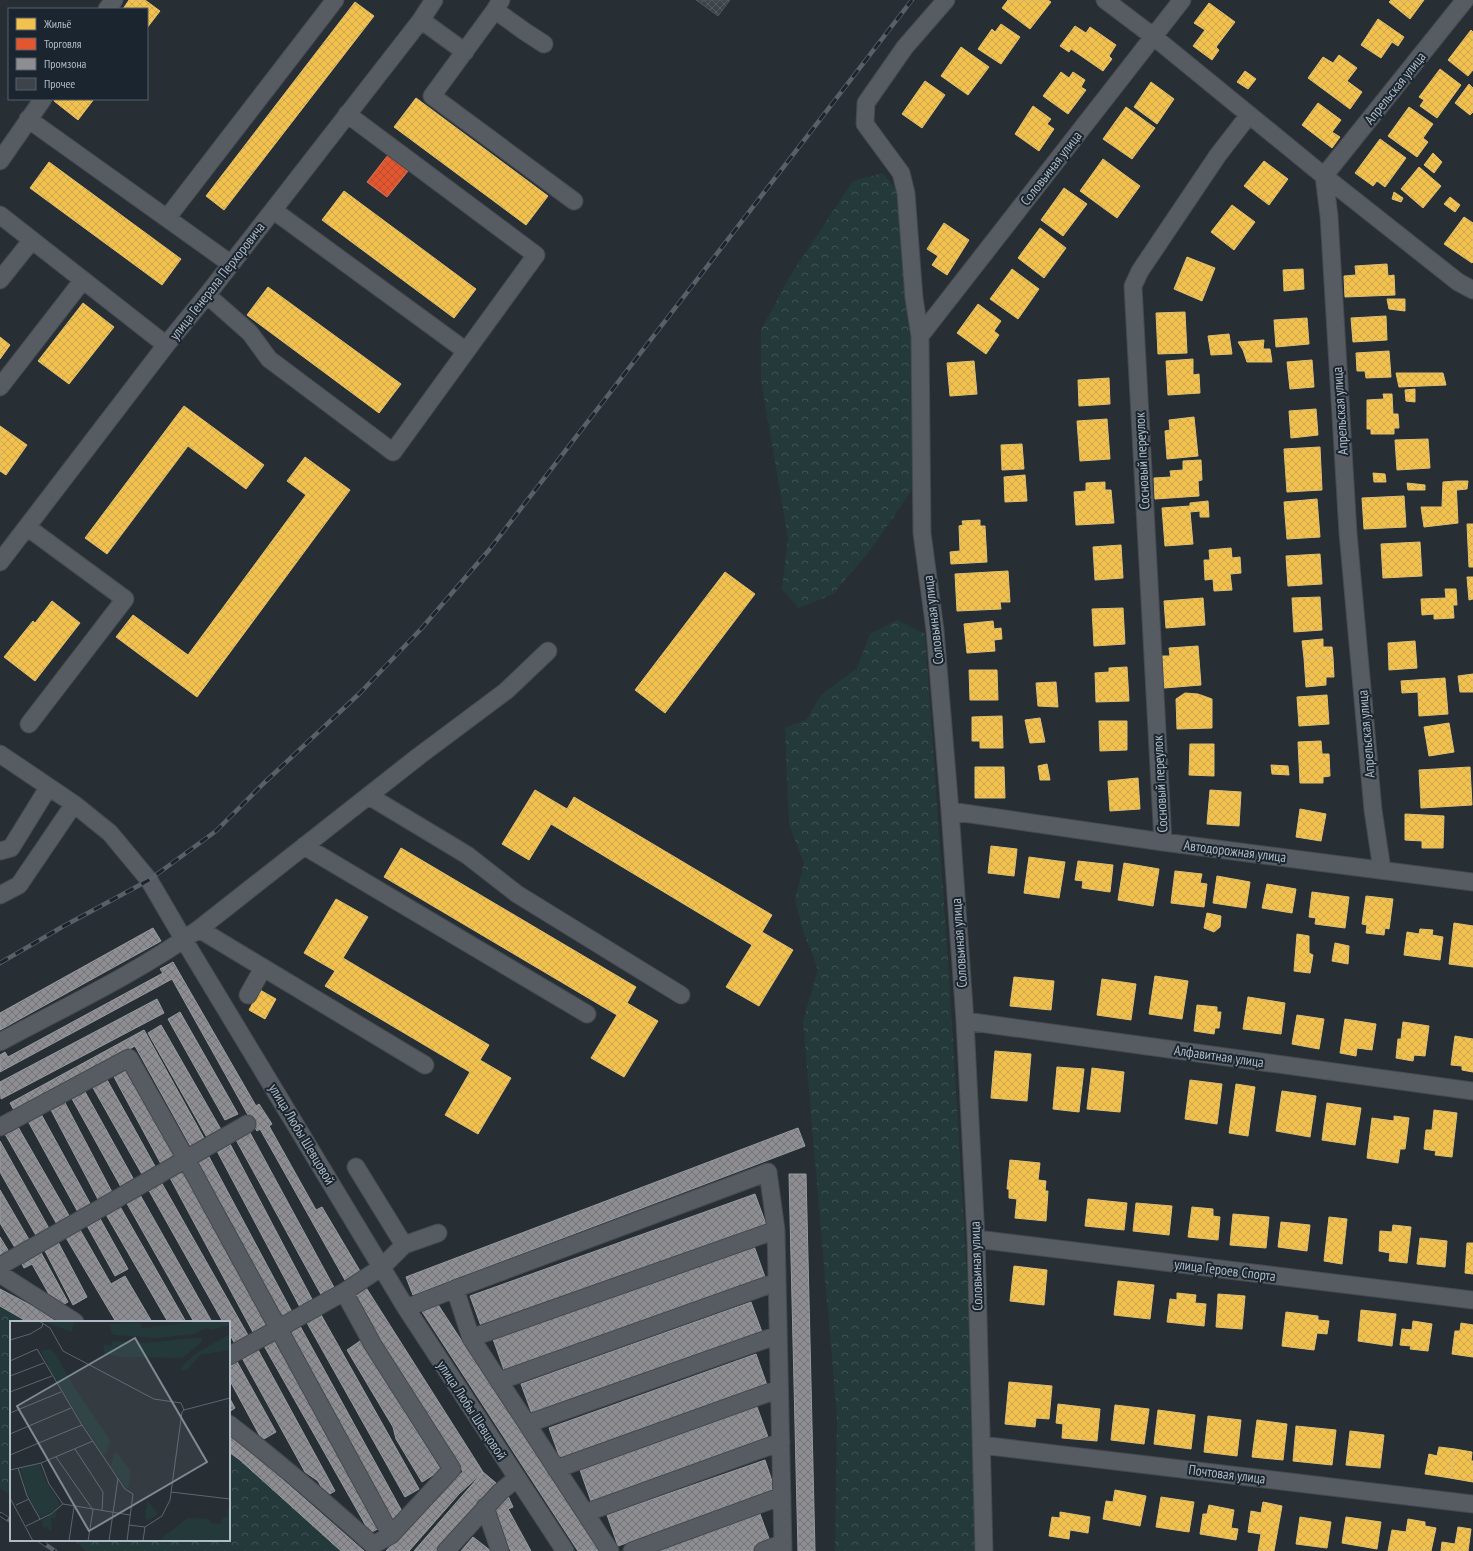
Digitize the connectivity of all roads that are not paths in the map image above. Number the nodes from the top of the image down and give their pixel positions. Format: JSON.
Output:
{"nodes":[{"id":1,"x":114,"y":0,"type":"edge"},
{"id":2,"x":335,"y":0,"type":"edge"},
{"id":3,"x":434,"y":0,"type":"edge"},
{"id":4,"x":946,"y":0,"type":"edge"},
{"id":5,"x":1105,"y":0,"type":"edge"},
{"id":6,"x":1182,"y":0,"type":"edge"},
{"id":7,"x":1465,"y":0,"type":"edge"},
{"id":8,"x":498,"y":5,"type":"edge"},
{"id":9,"x":108,"y":8,"type":"edge"},
{"id":10,"x":421,"y":20,"type":"junction"},
{"id":11,"x":1154,"y":37,"type":"junction"},
{"id":12,"x":544,"y":44,"type":"dead end"},
{"id":13,"x":465,"y":52,"type":"junction"},
{"id":14,"x":42,"y":100,"type":"edge"},
{"id":15,"x":347,"y":114,"type":"junction"},
{"id":16,"x":1249,"y":115,"type":"junction"},
{"id":17,"x":28,"y":119,"type":"junction"},
{"id":18,"x":0,"y":161,"type":"edge"},
{"id":19,"x":1324,"y":176,"type":"junction"},
{"id":20,"x":574,"y":201,"type":"dead end"},
{"id":21,"x":273,"y":210,"type":"junction"},
{"id":22,"x":0,"y":215,"type":"edge"},
{"id":23,"x":167,"y":218,"type":"junction"},
{"id":24,"x":32,"y":240,"type":"junction"},
{"id":25,"x":231,"y":264,"type":"junction"},
{"id":26,"x":0,"y":280,"type":"edge"},
{"id":27,"x":83,"y":280,"type":"junction"},
{"id":28,"x":1473,"y":290,"type":"edge"},
{"id":29,"x":207,"y":295,"type":"junction"},
{"id":30,"x":920,"y":336,"type":"junction"},
{"id":31,"x":166,"y":345,"type":"junction"},
{"id":32,"x":466,"y":351,"type":"junction"},
{"id":33,"x":0,"y":387,"type":"edge"},
{"id":34,"x":28,"y":526,"type":"junction"},
{"id":35,"x":0,"y":562,"type":"edge"},
{"id":36,"x":548,"y":651,"type":"dead end"},
{"id":37,"x":29,"y":724,"type":"dead end"},
{"id":38,"x":0,"y":754,"type":"edge"},
{"id":39,"x":48,"y":788,"type":"junction"},
{"id":40,"x":369,"y":796,"type":"junction"},
{"id":41,"x":74,"y":804,"type":"junction"},
{"id":42,"x":950,"y":811,"type":"junction"},
{"id":43,"x":1163,"y":842,"type":"junction"},
{"id":44,"x":304,"y":846,"type":"junction"},
{"id":45,"x":0,"y":850,"type":"edge"},
{"id":46,"x":1382,"y":870,"type":"junction"},
{"id":47,"x":1473,"y":882,"type":"edge"},
{"id":48,"x":0,"y":894,"type":"edge"},
{"id":49,"x":199,"y":929,"type":"junction"},
{"id":50,"x":184,"y":940,"type":"junction"},
{"id":51,"x":263,"y":968,"type":"junction"},
{"id":52,"x":248,"y":995,"type":"dead end"},
{"id":53,"x":680,"y":995,"type":"dead end"},
{"id":54,"x":587,"y":1014,"type":"dead end"},
{"id":55,"x":965,"y":1021,"type":"junction"},
{"id":56,"x":0,"y":1042,"type":"edge"},
{"id":57,"x":425,"y":1065,"type":"dead end"},
{"id":58,"x":1473,"y":1091,"type":"edge"},
{"id":59,"x":247,"y":1124,"type":"dead end"},
{"id":60,"x":0,"y":1127,"type":"edge"},
{"id":61,"x":186,"y":1159,"type":"junction"},
{"id":62,"x":356,"y":1167,"type":"dead end"},
{"id":63,"x":776,"y":1230,"type":"junction"},
{"id":64,"x":438,"y":1233,"type":"dead end"},
{"id":65,"x":976,"y":1239,"type":"junction"},
{"id":66,"x":404,"y":1245,"type":"junction"},
{"id":67,"x":0,"y":1266,"type":"edge"},
{"id":68,"x":382,"y":1267,"type":"junction"},
{"id":69,"x":0,"y":1274,"type":"edge"},
{"id":70,"x":777,"y":1282,"type":"junction"},
{"id":71,"x":455,"y":1289,"type":"junction"},
{"id":72,"x":344,"y":1292,"type":"junction"},
{"id":73,"x":1473,"y":1300,"type":"edge"},
{"id":74,"x":406,"y":1308,"type":"junction"},
{"id":75,"x":73,"y":1321,"type":"edge"},
{"id":76,"x":278,"y":1328,"type":"junction"},
{"id":77,"x":778,"y":1335,"type":"junction"},
{"id":78,"x":471,"y":1338,"type":"junction"},
{"id":79,"x":230,"y":1355,"type":"edge"},
{"id":80,"x":499,"y":1381,"type":"junction"},
{"id":81,"x":780,"y":1389,"type":"junction"},
{"id":82,"x":527,"y":1424,"type":"junction"},
{"id":83,"x":230,"y":1425,"type":"edge"},
{"id":84,"x":781,"y":1442,"type":"junction"},
{"id":85,"x":981,"y":1445,"type":"junction"},
{"id":86,"x":556,"y":1469,"type":"junction"},
{"id":87,"x":517,"y":1478,"type":"junction"},
{"id":88,"x":782,"y":1496,"type":"junction"},
{"id":89,"x":1473,"y":1504,"type":"edge"},
{"id":90,"x":485,"y":1507,"type":"junction"},
{"id":91,"x":585,"y":1513,"type":"junction"},
{"id":92,"x":391,"y":1535,"type":"junction"},
{"id":93,"x":783,"y":1547,"type":"edge"},
{"id":94,"x":446,"y":1551,"type":"edge"},
{"id":95,"x":500,"y":1551,"type":"edge"},
{"id":96,"x":565,"y":1551,"type":"edge"},
{"id":97,"x":610,"y":1551,"type":"edge"},
{"id":98,"x":632,"y":1551,"type":"edge"},
{"id":99,"x":763,"y":1551,"type":"edge"},
{"id":100,"x":984,"y":1551,"type":"edge"}],
"edges":[{"from":1,"to":9,"type":"street"},
{"from":2,"to":23,"type":"street"},
{"from":3,"to":10,"type":"street","name":"улица Генерала Перхоровича"},
{"from":4,"to":30,"type":"street","name":"Соловьиная улица"},
{"from":5,"to":11,"type":"street"},
{"from":6,"to":11,"type":"street","name":"Соловьиная улица"},
{"from":7,"to":19,"type":"street","name":"Апрельская улица"},
{"from":8,"to":12,"type":"street"},
{"from":8,"to":13,"type":"street"},
{"from":10,"to":13,"type":"street"},
{"from":10,"to":15,"type":"street","name":"улица Генерала Перхоровича"},
{"from":11,"to":16,"type":"street"},
{"from":11,"to":30,"type":"street","name":"Соловьиная улица"},
{"from":13,"to":20,"type":"street"},
{"from":14,"to":17,"type":"street"},
{"from":15,"to":21,"type":"street","name":"улица Генерала Перхоровича"},
{"from":15,"to":32,"type":"street"},
{"from":16,"to":19,"type":"street"},
{"from":16,"to":43,"type":"street","name":"Сосновый переулок"},
{"from":17,"to":18,"type":"street"},
{"from":17,"to":23,"type":"street"},
{"from":19,"to":28,"type":"street"},
{"from":19,"to":46,"type":"street","name":"Апрельская улица"},
{"from":21,"to":25,"type":"street","name":"улица Генерала Перхоровича"},
{"from":21,"to":32,"type":"street"},
{"from":22,"to":24,"type":"street"},
{"from":23,"to":25,"type":"street"},
{"from":24,"to":26,"type":"street"},
{"from":24,"to":27,"type":"street"},
{"from":25,"to":29,"type":"street","name":"улица Генерала Перхоровича"},
{"from":27,"to":31,"type":"street"},
{"from":27,"to":33,"type":"street"},
{"from":29,"to":31,"type":"street","name":"улица Генерала Перхоровича"},
{"from":29,"to":32,"type":"street"},
{"from":30,"to":42,"type":"street","name":"Соловьиная улица"},
{"from":31,"to":34,"type":"street","name":"улица Генерала Перхоровича"},
{"from":34,"to":35,"type":"street","name":"улица Генерала Перхоровича"},
{"from":34,"to":37,"type":"street"},
{"from":36,"to":40,"type":"street"},
{"from":38,"to":39,"type":"street","name":"улица Любы Шевцовой"},
{"from":39,"to":41,"type":"street","name":"улица Любы Шевцовой"},
{"from":39,"to":45,"type":"street"},
{"from":40,"to":44,"type":"street"},
{"from":40,"to":53,"type":"street"},
{"from":41,"to":48,"type":"street"},
{"from":41,"to":50,"type":"street","name":"улица Любы Шевцовой"},
{"from":42,"to":43,"type":"street","name":"Автодорожная улица"},
{"from":42,"to":55,"type":"street","name":"Соловьиная улица"},
{"from":43,"to":46,"type":"street","name":"Автодорожная улица"},
{"from":44,"to":49,"type":"street"},
{"from":44,"to":54,"type":"street"},
{"from":46,"to":47,"type":"street","name":"Автодорожная улица"},
{"from":49,"to":50,"type":"street"},
{"from":49,"to":51,"type":"street"},
{"from":50,"to":56,"type":"street"},
{"from":50,"to":68,"type":"street","name":"улица Любы Шевцовой"},
{"from":51,"to":52,"type":"street"},
{"from":51,"to":57,"type":"street"},
{"from":55,"to":58,"type":"street","name":"Алфавитная улица"},
{"from":55,"to":65,"type":"street","name":"Соловьиная улица"},
{"from":59,"to":61,"type":"street"},
{"from":60,"to":61,"type":"street"},
{"from":61,"to":67,"type":"street"},
{"from":61,"to":76,"type":"street"},
{"from":62,"to":66,"type":"street"},
{"from":63,"to":70,"type":"street"},
{"from":63,"to":71,"type":"street"},
{"from":63,"to":78,"type":"street"},
{"from":64,"to":66,"type":"street"},
{"from":65,"to":73,"type":"street","name":"улица Героев Спорта"},
{"from":65,"to":85,"type":"street","name":"Соловьиная улица"},
{"from":66,"to":68,"type":"street"},
{"from":68,"to":72,"type":"street"},
{"from":68,"to":74,"type":"street","name":"улица Любы Шевцовой"},
{"from":69,"to":75,"type":"street"},
{"from":70,"to":77,"type":"street"},
{"from":70,"to":80,"type":"street"},
{"from":71,"to":74,"type":"street"},
{"from":71,"to":78,"type":"street"},
{"from":72,"to":76,"type":"street"},
{"from":72,"to":92,"type":"street"},
{"from":74,"to":87,"type":"street","name":"улица Любы Шевцовой"},
{"from":76,"to":79,"type":"street"},
{"from":76,"to":92,"type":"street"},
{"from":77,"to":81,"type":"street"},
{"from":77,"to":82,"type":"street"},
{"from":78,"to":80,"type":"street"},
{"from":80,"to":82,"type":"street"},
{"from":81,"to":84,"type":"street"},
{"from":81,"to":86,"type":"street"},
{"from":82,"to":86,"type":"street"},
{"from":83,"to":92,"type":"street"},
{"from":84,"to":88,"type":"street"},
{"from":84,"to":91,"type":"street"},
{"from":85,"to":89,"type":"street","name":"Почтовая улица"},
{"from":85,"to":100,"type":"street","name":"Соловьиная улица"},
{"from":86,"to":91,"type":"street"},
{"from":87,"to":90,"type":"street"},
{"from":87,"to":96,"type":"street","name":"улица Любы Шевцовой"},
{"from":88,"to":93,"type":"street"},
{"from":88,"to":98,"type":"street"},
{"from":90,"to":94,"type":"street"},
{"from":90,"to":95,"type":"street"},
{"from":91,"to":97,"type":"street"},
{"from":93,"to":99,"type":"street"}]}
